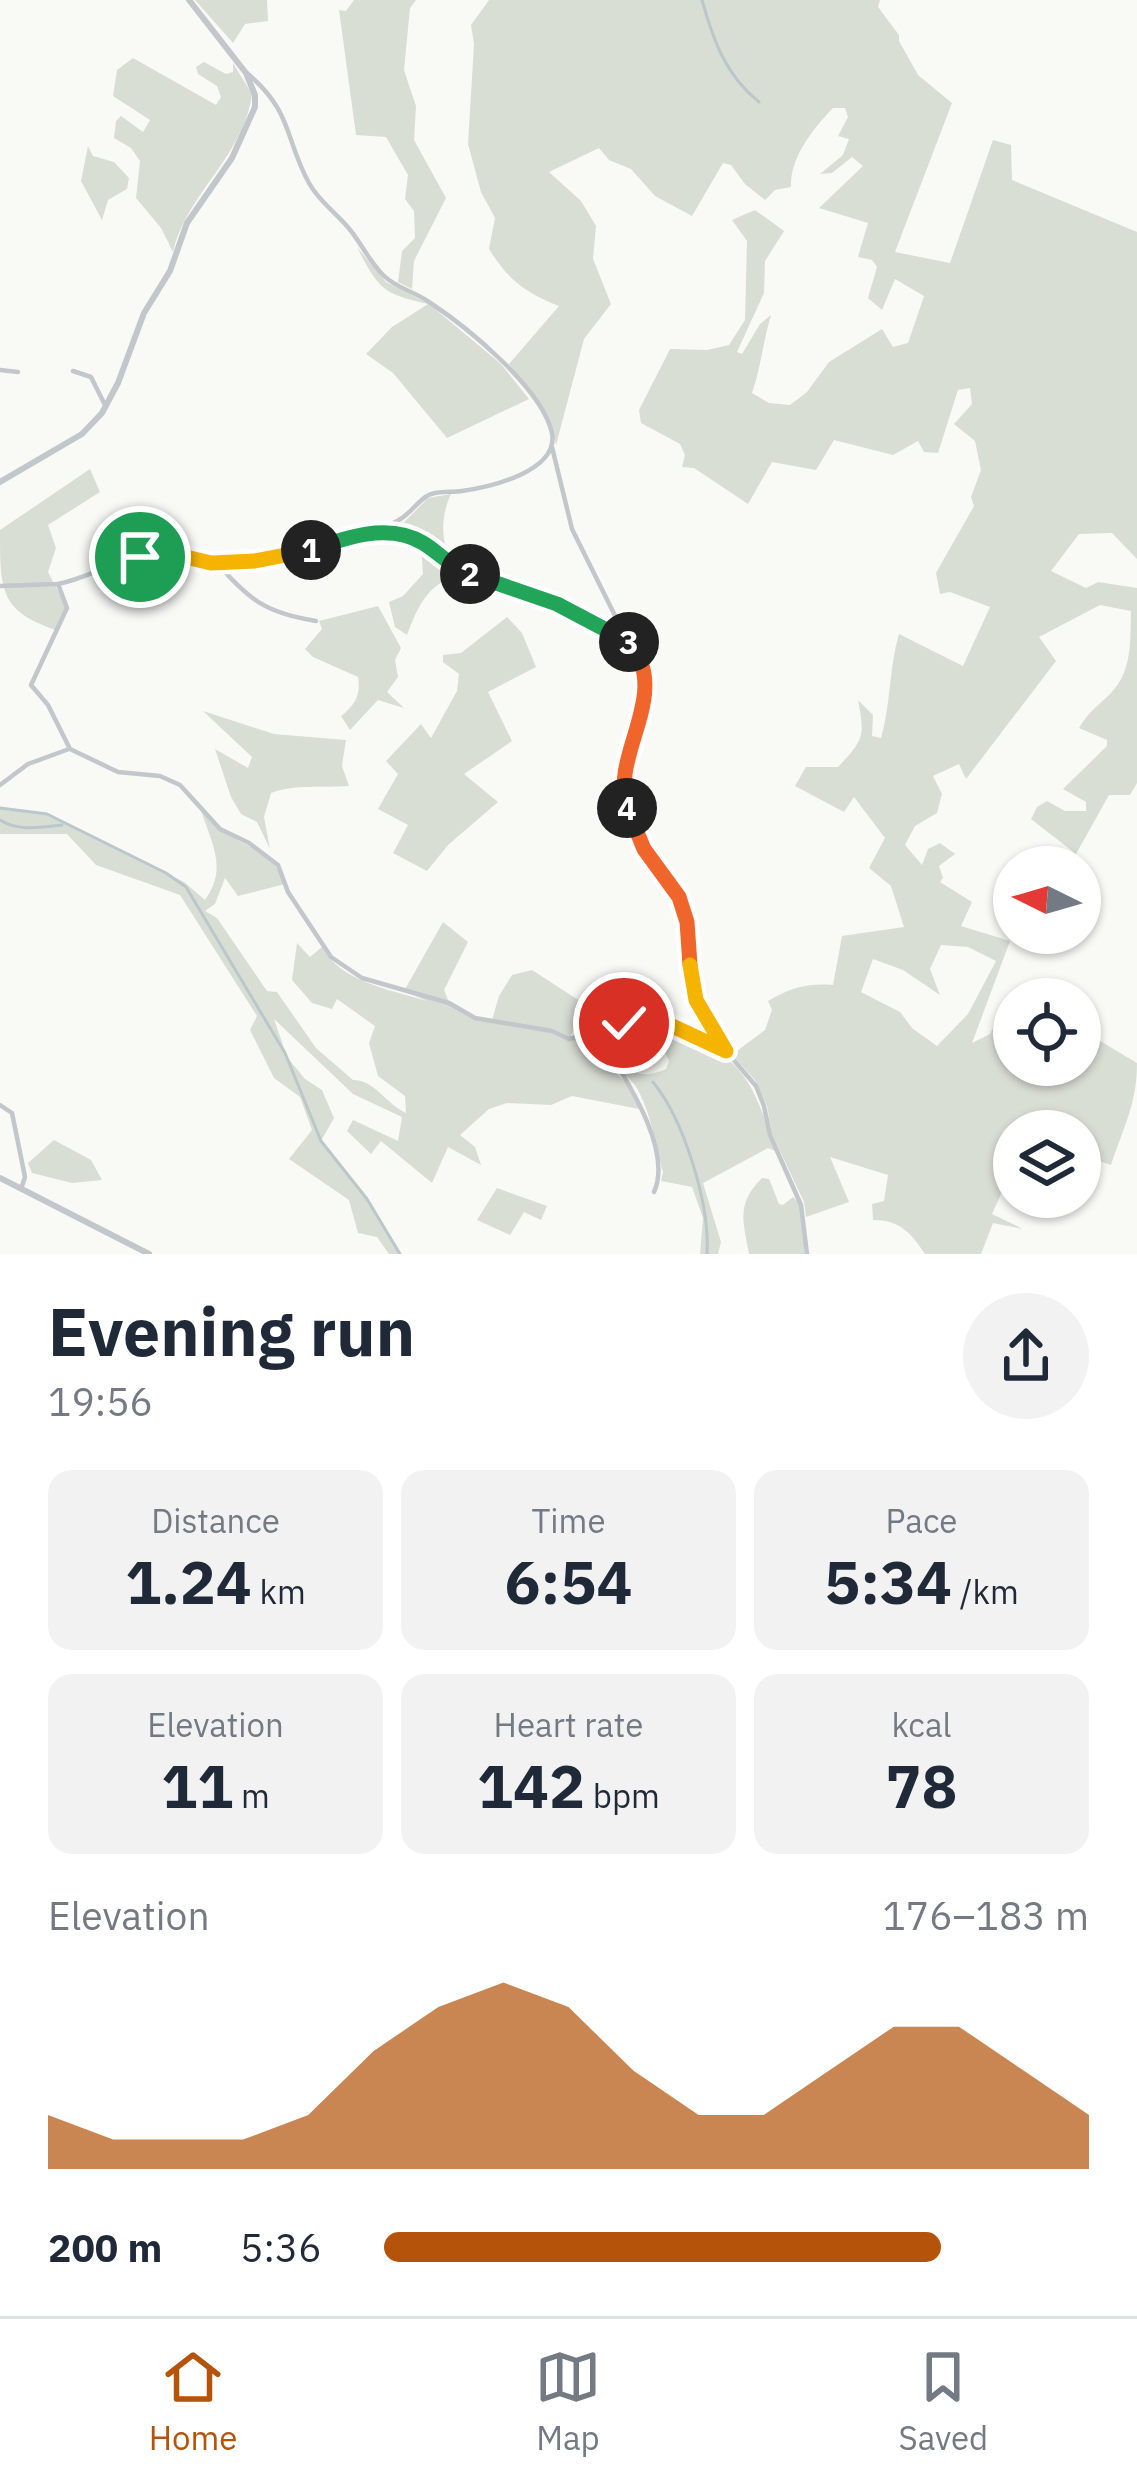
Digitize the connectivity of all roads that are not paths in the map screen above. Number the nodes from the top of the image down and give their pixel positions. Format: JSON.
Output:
{"nodes":[{"id":1,"x":189,"y":0,"type":"edge"},
{"id":2,"x":246,"y":72,"type":"junction"},
{"id":3,"x":0,"y":370,"type":"edge"},
{"id":4,"x":73,"y":371,"type":"dead end"},
{"id":5,"x":18,"y":372,"type":"dead end"},
{"id":6,"x":106,"y":407,"type":"junction"},
{"id":7,"x":552,"y":447,"type":"junction"},
{"id":8,"x":0,"y":482,"type":"edge"},
{"id":9,"x":369,"y":533,"type":"junction"},
{"id":10,"x":217,"y":563,"type":"junction"},
{"id":11,"x":58,"y":584,"type":"junction"},
{"id":12,"x":0,"y":586,"type":"edge"},
{"id":13,"x":316,"y":622,"type":"dead end"},
{"id":14,"x":631,"y":643,"type":"junction"},
{"id":15,"x":70,"y":749,"type":"junction"},
{"id":16,"x":0,"y":785,"type":"edge"},
{"id":17,"x":604,"y":1029,"type":"junction"},
{"id":18,"x":726,"y":1051,"type":"junction"},
{"id":19,"x":0,"y":1105,"type":"edge"},
{"id":20,"x":0,"y":1178,"type":"edge"},
{"id":21,"x":21,"y":1189,"type":"junction"},
{"id":22,"x":654,"y":1192,"type":"dead end"},
{"id":23,"x":149,"y":1254,"type":"edge"},
{"id":24,"x":807,"y":1254,"type":"edge"}],
"edges":[{"from":1,"to":2,"type":"street"},
{"from":2,"to":6,"type":"street"},
{"from":2,"to":7,"type":"street"},
{"from":3,"to":5,"type":"street"},
{"from":4,"to":6,"type":"street"},
{"from":6,"to":8,"type":"street"},
{"from":7,"to":9,"type":"street"},
{"from":7,"to":14,"type":"street"},
{"from":9,"to":10,"type":"street"},
{"from":9,"to":14,"type":"street"},
{"from":10,"to":11,"type":"street"},
{"from":10,"to":13,"type":"street"},
{"from":11,"to":12,"type":"street"},
{"from":11,"to":15,"type":"street"},
{"from":14,"to":18,"type":"street"},
{"from":15,"to":16,"type":"street"},
{"from":15,"to":17,"type":"street"},
{"from":17,"to":18,"type":"street"},
{"from":17,"to":22,"type":"street"},
{"from":18,"to":24,"type":"street"},
{"from":19,"to":21,"type":"street"},
{"from":20,"to":21,"type":"street"},
{"from":21,"to":23,"type":"street"}]}
